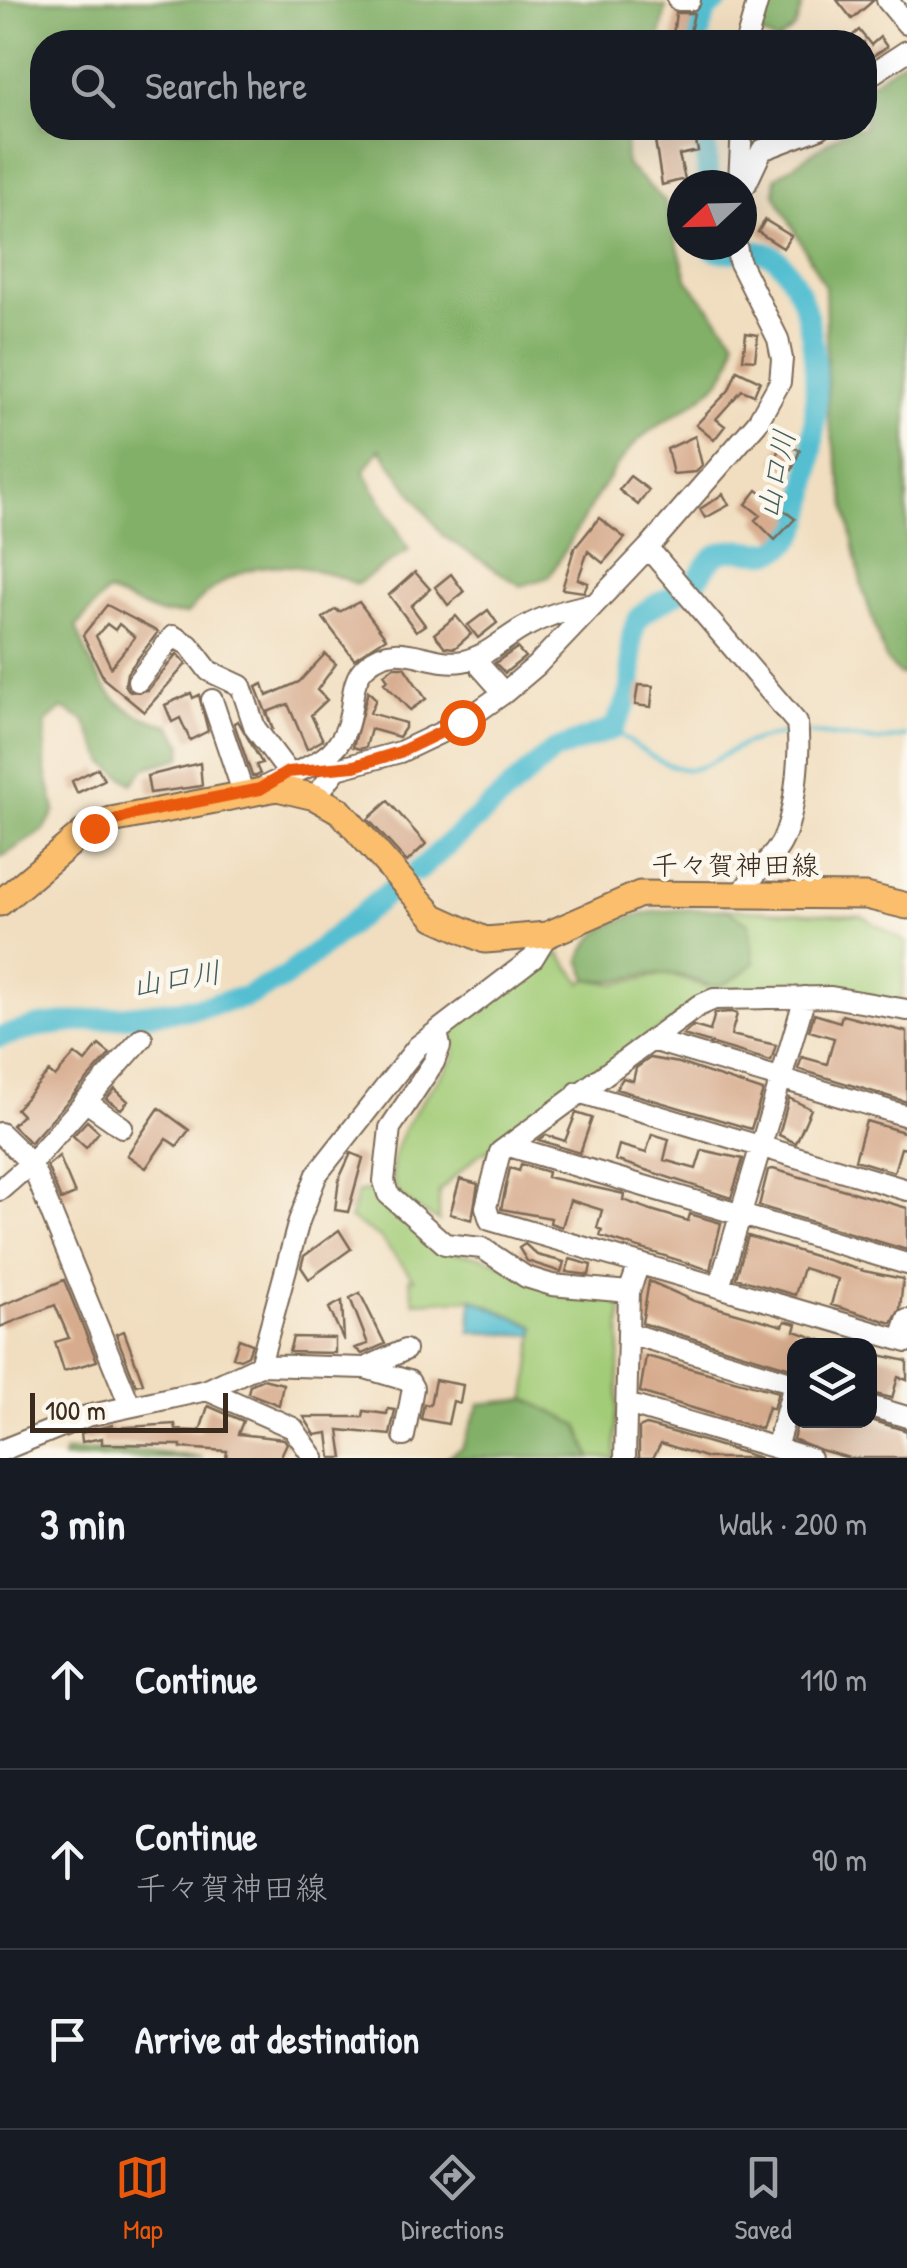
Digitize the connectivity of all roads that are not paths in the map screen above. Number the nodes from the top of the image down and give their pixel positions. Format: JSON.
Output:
{"nodes":[{"id":1,"x":678,"y":0,"type":"edge"},
{"id":2,"x":690,"y":0,"type":"edge"},
{"id":3,"x":758,"y":0,"type":"edge"},
{"id":4,"x":887,"y":0,"type":"edge"},
{"id":5,"x":907,"y":24,"type":"edge"},
{"id":6,"x":749,"y":30,"type":"edge"},
{"id":7,"x":907,"y":51,"type":"edge"},
{"id":8,"x":877,"y":71,"type":"edge"},
{"id":9,"x":741,"y":140,"type":"edge"},
{"id":10,"x":788,"y":140,"type":"edge"},
{"id":11,"x":740,"y":170,"type":"edge"},
{"id":12,"x":753,"y":170,"type":"edge"},
{"id":13,"x":741,"y":260,"type":"edge"},
{"id":14,"x":648,"y":548,"type":"junction"},
{"id":15,"x":595,"y":604,"type":"junction"},
{"id":16,"x":480,"y":656,"type":"junction"},
{"id":17,"x":138,"y":681,"type":"dead end"},
{"id":18,"x":504,"y":693,"type":"junction"},
{"id":19,"x":212,"y":700,"type":"dead end"},
{"id":20,"x":311,"y":768,"type":"junction"},
{"id":21,"x":336,"y":769,"type":"junction"},
{"id":22,"x":288,"y":772,"type":"junction"},
{"id":23,"x":252,"y":791,"type":"junction"},
{"id":24,"x":315,"y":797,"type":"junction"},
{"id":25,"x":743,"y":892,"type":"junction"},
{"id":26,"x":0,"y":903,"type":"edge"},
{"id":27,"x":907,"y":906,"type":"edge"},
{"id":28,"x":547,"y":935,"type":"junction"},
{"id":29,"x":806,"y":997,"type":"junction"},
{"id":30,"x":907,"y":1010,"type":"edge"},
{"id":31,"x":437,"y":1032,"type":"junction"},
{"id":32,"x":142,"y":1038,"type":"dead end"},
{"id":33,"x":651,"y":1040,"type":"junction"},
{"id":34,"x":781,"y":1079,"type":"junction"},
{"id":35,"x":578,"y":1092,"type":"junction"},
{"id":36,"x":85,"y":1102,"type":"junction"},
{"id":37,"x":907,"y":1116,"type":"edge"},
{"id":38,"x":122,"y":1127,"type":"dead end"},
{"id":39,"x":0,"y":1133,"type":"edge"},
{"id":40,"x":509,"y":1146,"type":"junction"},
{"id":41,"x":761,"y":1146,"type":"junction"},
{"id":42,"x":31,"y":1163,"type":"junction"},
{"id":43,"x":0,"y":1190,"type":"edge"},
{"id":44,"x":907,"y":1190,"type":"edge"},
{"id":45,"x":741,"y":1214,"type":"junction"},
{"id":46,"x":639,"y":1264,"type":"junction"},
{"id":47,"x":907,"y":1264,"type":"edge"},
{"id":48,"x":719,"y":1287,"type":"junction"},
{"id":49,"x":629,"y":1292,"type":"junction"},
{"id":50,"x":628,"y":1334,"type":"junction"},
{"id":51,"x":905,"y":1334,"type":"edge"},
{"id":52,"x":405,"y":1350,"type":"dead end"},
{"id":53,"x":260,"y":1364,"type":"junction"},
{"id":54,"x":365,"y":1368,"type":"junction"},
{"id":55,"x":787,"y":1382,"type":"edge"},
{"id":56,"x":207,"y":1390,"type":"junction"},
{"id":57,"x":129,"y":1403,"type":"junction"},
{"id":58,"x":627,"y":1404,"type":"junction"},
{"id":59,"x":877,"y":1408,"type":"edge"},
{"id":60,"x":787,"y":1409,"type":"edge"},
{"id":61,"x":907,"y":1417,"type":"edge"},
{"id":62,"x":404,"y":1436,"type":"dead end"},
{"id":63,"x":776,"y":1448,"type":"junction"},
{"id":64,"x":0,"y":1451,"type":"edge"},
{"id":65,"x":314,"y":1458,"type":"edge"},
{"id":66,"x":625,"y":1458,"type":"edge"},
{"id":67,"x":810,"y":1458,"type":"edge"}],
"edges":[{"from":1,"to":2,"type":"street"},
{"from":3,"to":6,"type":"street"},
{"from":4,"to":5,"type":"street"},
{"from":7,"to":8,"type":"street"},
{"from":9,"to":11,"type":"street"},
{"from":10,"to":12,"type":"street"},
{"from":13,"to":14,"type":"street"},
{"from":14,"to":15,"type":"street"},
{"from":14,"to":25,"type":"street"},
{"from":15,"to":16,"type":"street"},
{"from":15,"to":18,"type":"street"},
{"from":16,"to":18,"type":"street"},
{"from":16,"to":20,"type":"street"},
{"from":17,"to":22,"type":"street"},
{"from":18,"to":21,"type":"street"},
{"from":19,"to":23,"type":"street"},
{"from":20,"to":21,"type":"street"},
{"from":20,"to":22,"type":"street"},
{"from":21,"to":24,"type":"street"},
{"from":22,"to":23,"type":"street"},
{"from":23,"to":24,"type":"main road","name":"千々賀神田線"},
{"from":23,"to":26,"type":"main road","name":"千々賀神田線"},
{"from":24,"to":28,"type":"main road","name":"千々賀神田線"},
{"from":25,"to":27,"type":"main road","name":"千々賀神田線"},
{"from":25,"to":28,"type":"main road","name":"千々賀神田線"},
{"from":28,"to":31,"type":"street"},
{"from":29,"to":30,"type":"street"},
{"from":29,"to":33,"type":"street"},
{"from":29,"to":34,"type":"street"},
{"from":31,"to":49,"type":"street"},
{"from":31,"to":53,"type":"street"},
{"from":32,"to":36,"type":"street"},
{"from":33,"to":34,"type":"street"},
{"from":33,"to":35,"type":"street"},
{"from":34,"to":37,"type":"street"},
{"from":34,"to":41,"type":"street"},
{"from":35,"to":40,"type":"street"},
{"from":35,"to":41,"type":"street"},
{"from":36,"to":38,"type":"street"},
{"from":36,"to":42,"type":"street"},
{"from":39,"to":42,"type":"street"},
{"from":40,"to":45,"type":"street"},
{"from":40,"to":46,"type":"street"},
{"from":41,"to":44,"type":"street"},
{"from":41,"to":45,"type":"street"},
{"from":42,"to":43,"type":"street"},
{"from":42,"to":57,"type":"street"},
{"from":45,"to":47,"type":"street"},
{"from":45,"to":48,"type":"street"},
{"from":46,"to":48,"type":"street"},
{"from":46,"to":49,"type":"street"},
{"from":48,"to":51,"type":"street"},
{"from":49,"to":50,"type":"street"},
{"from":50,"to":55,"type":"street"},
{"from":50,"to":58,"type":"street"},
{"from":52,"to":54,"type":"street"},
{"from":53,"to":54,"type":"street"},
{"from":53,"to":56,"type":"street"},
{"from":54,"to":62,"type":"street"},
{"from":56,"to":57,"type":"street"},
{"from":56,"to":65,"type":"street"},
{"from":57,"to":64,"type":"street"},
{"from":58,"to":63,"type":"street"},
{"from":58,"to":66,"type":"street"},
{"from":59,"to":61,"type":"street"},
{"from":60,"to":63,"type":"street"},
{"from":63,"to":67,"type":"street"}]}
